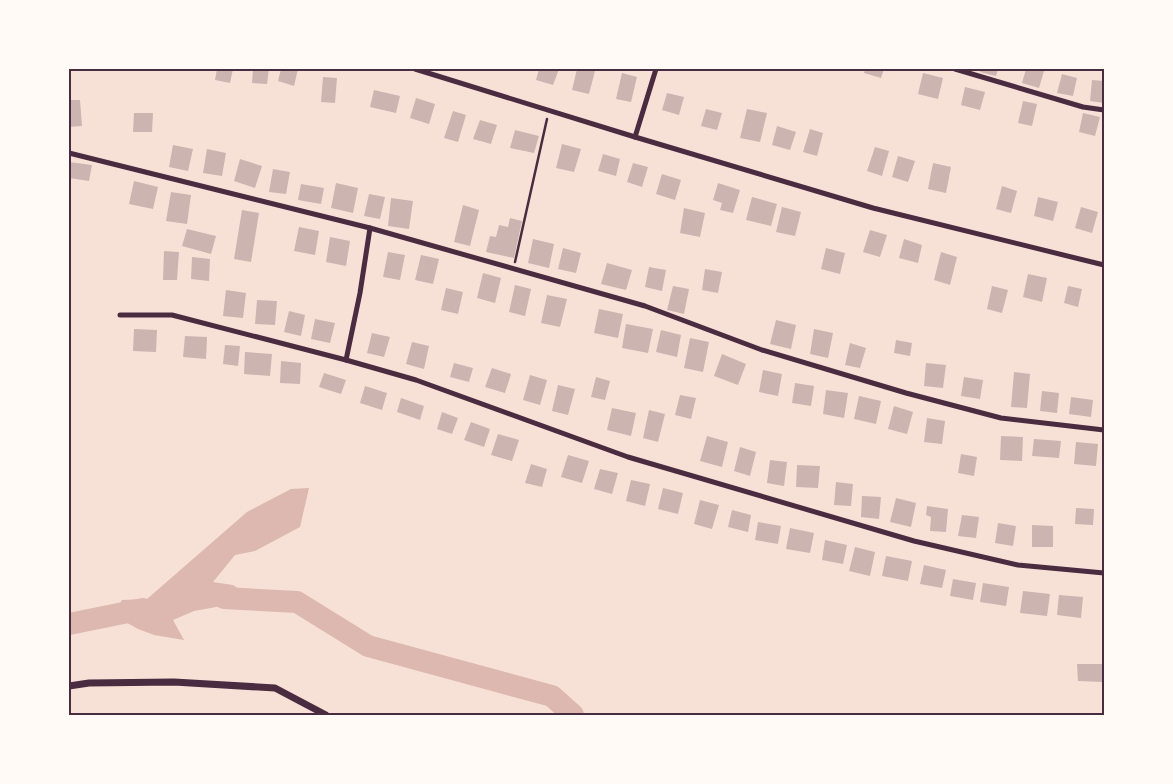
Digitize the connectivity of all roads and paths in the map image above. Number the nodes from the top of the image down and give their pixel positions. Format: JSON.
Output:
{"nodes":[{"id":1,"x":415,"y":69,"type":"edge"},
{"id":2,"x":656,"y":69,"type":"edge"},
{"id":3,"x":955,"y":69,"type":"edge"},
{"id":4,"x":1104,"y":110,"type":"edge"},
{"id":5,"x":549,"y":111,"type":"junction"},
{"id":6,"x":635,"y":137,"type":"junction"},
{"id":7,"x":69,"y":153,"type":"edge"},
{"id":8,"x":370,"y":228,"type":"junction"},
{"id":9,"x":1104,"y":265,"type":"edge"},
{"id":10,"x":513,"y":269,"type":"junction"},
{"id":11,"x":120,"y":315,"type":"dead end"},
{"id":12,"x":346,"y":360,"type":"junction"},
{"id":13,"x":1104,"y":430,"type":"edge"},
{"id":14,"x":1104,"y":573,"type":"edge"},
{"id":15,"x":69,"y":686,"type":"edge"},
{"id":16,"x":326,"y":715,"type":"edge"}],
"edges":[{"from":1,"to":5,"type":"street"},
{"from":2,"to":6,"type":"street"},
{"from":3,"to":4,"type":"street"},
{"from":5,"to":6,"type":"street"},
{"from":5,"to":10,"type":"path"},
{"from":6,"to":9,"type":"street"},
{"from":7,"to":8,"type":"street"},
{"from":8,"to":10,"type":"street"},
{"from":8,"to":12,"type":"street"},
{"from":10,"to":13,"type":"street"},
{"from":11,"to":12,"type":"street"},
{"from":12,"to":14,"type":"street"},
{"from":15,"to":16,"type":"street"}]}
